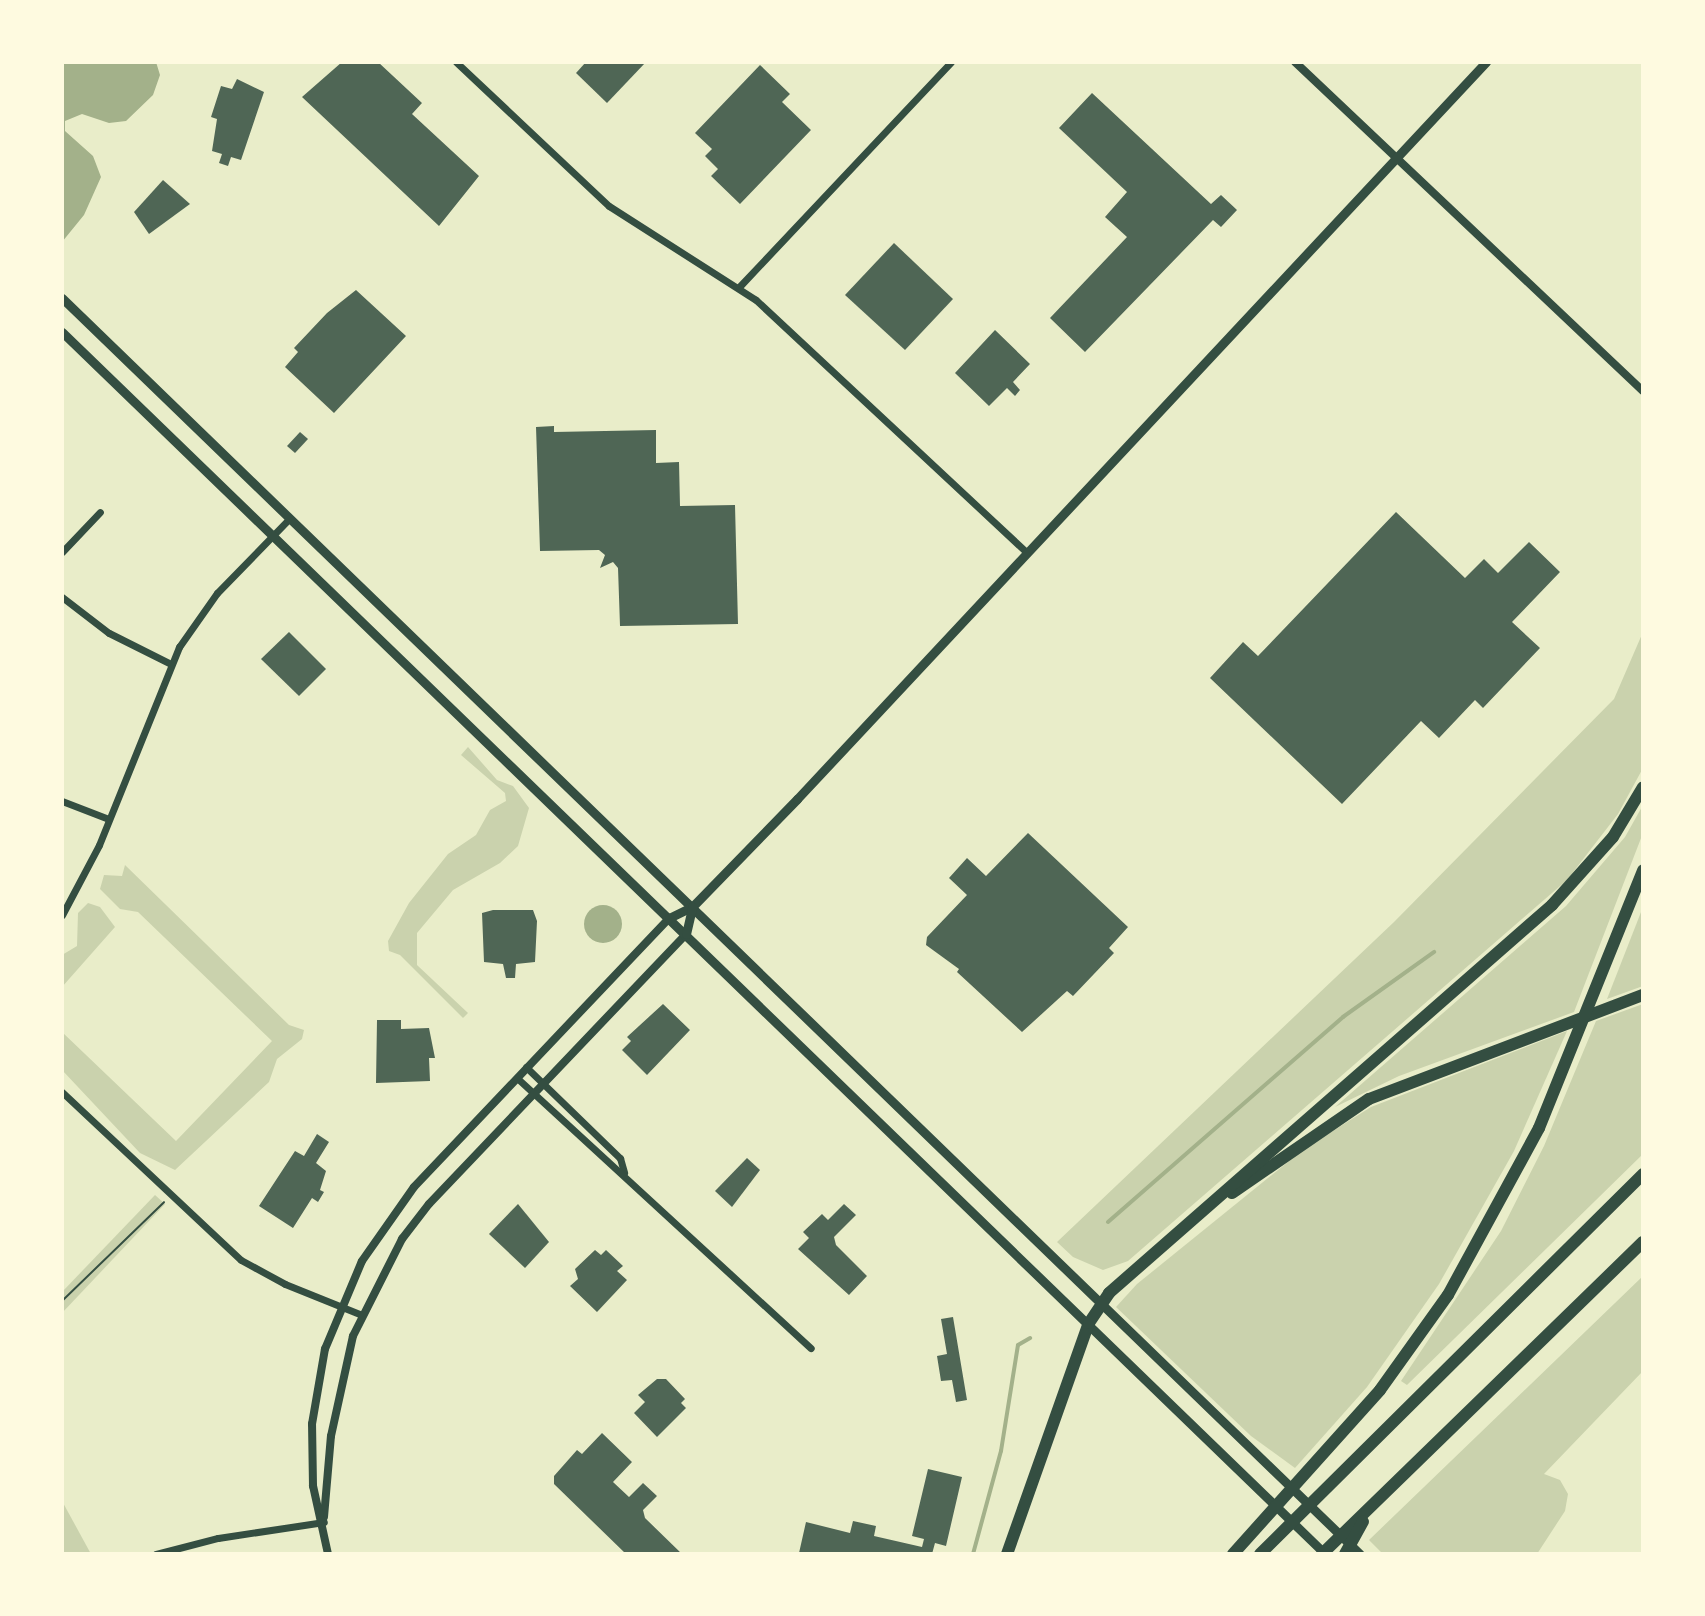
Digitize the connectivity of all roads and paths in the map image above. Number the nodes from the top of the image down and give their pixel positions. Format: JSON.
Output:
{"nodes":[{"id":1,"x":456,"y":62,"type":"edge"},
{"id":2,"x":951,"y":62,"type":"edge"},
{"id":3,"x":1295,"y":62,"type":"edge"},
{"id":4,"x":1486,"y":62,"type":"edge"},
{"id":5,"x":1396,"y":157,"type":"junction"},
{"id":6,"x":739,"y":287,"type":"junction"},
{"id":7,"x":62,"y":298,"type":"edge"},
{"id":8,"x":62,"y":332,"type":"edge"},
{"id":9,"x":1643,"y":391,"type":"edge"},
{"id":10,"x":100,"y":512,"type":"dead end"},
{"id":11,"x":289,"y":519,"type":"junction"},
{"id":12,"x":272,"y":536,"type":"junction"},
{"id":13,"x":62,"y":552,"type":"edge"},
{"id":14,"x":1027,"y":553,"type":"junction"},
{"id":15,"x":62,"y":597,"type":"edge"},
{"id":16,"x":171,"y":664,"type":"junction"},
{"id":17,"x":1643,"y":787,"type":"edge"},
{"id":18,"x":62,"y":801,"type":"edge"},
{"id":19,"x":109,"y":819,"type":"junction"},
{"id":20,"x":1643,"y":870,"type":"edge"},
{"id":21,"x":692,"y":907,"type":"junction"},
{"id":22,"x":62,"y":915,"type":"edge"},
{"id":23,"x":669,"y":918,"type":"junction"},
{"id":24,"x":686,"y":934,"type":"junction"},
{"id":25,"x":1643,"y":995,"type":"edge"},
{"id":26,"x":526,"y":1067,"type":"junction"},
{"id":27,"x":517,"y":1078,"type":"junction"},
{"id":28,"x":544,"y":1083,"type":"junction"},
{"id":29,"x":62,"y":1092,"type":"edge"},
{"id":30,"x":534,"y":1094,"type":"junction"},
{"id":31,"x":624,"y":1172,"type":"junction"},
{"id":32,"x":1643,"y":1174,"type":"edge"},
{"id":33,"x":171,"y":1198,"type":"junction"},
{"id":34,"x":1173,"y":1239,"type":"junction"},
{"id":35,"x":1643,"y":1242,"type":"edge"},
{"id":36,"x":62,"y":1301,"type":"edge"},
{"id":37,"x":1101,"y":1304,"type":"junction"},
{"id":38,"x":340,"y":1307,"type":"junction"},
{"id":39,"x":362,"y":1315,"type":"junction"},
{"id":40,"x":1089,"y":1323,"type":"junction"},
{"id":41,"x":811,"y":1348,"type":"dead end"},
{"id":42,"x":1369,"y":1509,"type":"junction"},
{"id":43,"x":324,"y":1522,"type":"junction"},
{"id":44,"x":156,"y":1554,"type":"edge"},
{"id":45,"x":328,"y":1554,"type":"edge"},
{"id":46,"x":1007,"y":1554,"type":"edge"},
{"id":47,"x":1233,"y":1554,"type":"edge"},
{"id":48,"x":1260,"y":1554,"type":"edge"},
{"id":49,"x":1324,"y":1554,"type":"edge"},
{"id":50,"x":1345,"y":1554,"type":"edge"},
{"id":51,"x":1360,"y":1554,"type":"edge"}],
"edges":[{"from":1,"to":6,"type":"street"},
{"from":2,"to":6,"type":"street"},
{"from":3,"to":5,"type":"street"},
{"from":4,"to":5,"type":"main road"},
{"from":5,"to":9,"type":"street"},
{"from":5,"to":14,"type":"main road"},
{"from":6,"to":14,"type":"street"},
{"from":7,"to":11,"type":"main road"},
{"from":8,"to":12,"type":"main road"},
{"from":10,"to":13,"type":"street"},
{"from":11,"to":12,"type":"street"},
{"from":11,"to":21,"type":"main road"},
{"from":12,"to":16,"type":"street"},
{"from":12,"to":23,"type":"main road"},
{"from":14,"to":21,"type":"main road"},
{"from":15,"to":16,"type":"street"},
{"from":16,"to":19,"type":"street"},
{"from":17,"to":34,"type":"highway"},
{"from":18,"to":19,"type":"street"},
{"from":19,"to":22,"type":"street"},
{"from":20,"to":47,"type":"highway"},
{"from":21,"to":23,"type":"main road"},
{"from":21,"to":24,"type":"main road"},
{"from":21,"to":37,"type":"main road"},
{"from":23,"to":24,"type":"main road"},
{"from":23,"to":26,"type":"street"},
{"from":24,"to":28,"type":"street"},
{"from":24,"to":40,"type":"main road"},
{"from":25,"to":34,"type":"highway"},
{"from":26,"to":27,"type":"street"},
{"from":26,"to":28,"type":"street"},
{"from":27,"to":30,"type":"street"},
{"from":27,"to":38,"type":"street"},
{"from":28,"to":30,"type":"street"},
{"from":28,"to":31,"type":"street"},
{"from":29,"to":33,"type":"street"},
{"from":30,"to":31,"type":"street"},
{"from":30,"to":39,"type":"street"},
{"from":31,"to":41,"type":"street"},
{"from":32,"to":48,"type":"highway"},
{"from":33,"to":36,"type":"path"},
{"from":33,"to":38,"type":"street"},
{"from":34,"to":37,"type":"highway"},
{"from":35,"to":42,"type":"highway"},
{"from":37,"to":40,"type":"highway"},
{"from":37,"to":51,"type":"main road"},
{"from":38,"to":39,"type":"street"},
{"from":38,"to":43,"type":"street"},
{"from":39,"to":43,"type":"street"},
{"from":40,"to":46,"type":"highway"},
{"from":40,"to":49,"type":"main road"},
{"from":42,"to":49,"type":"highway"},
{"from":42,"to":50,"type":"highway"},
{"from":43,"to":44,"type":"street"},
{"from":43,"to":45,"type":"street"}]}
